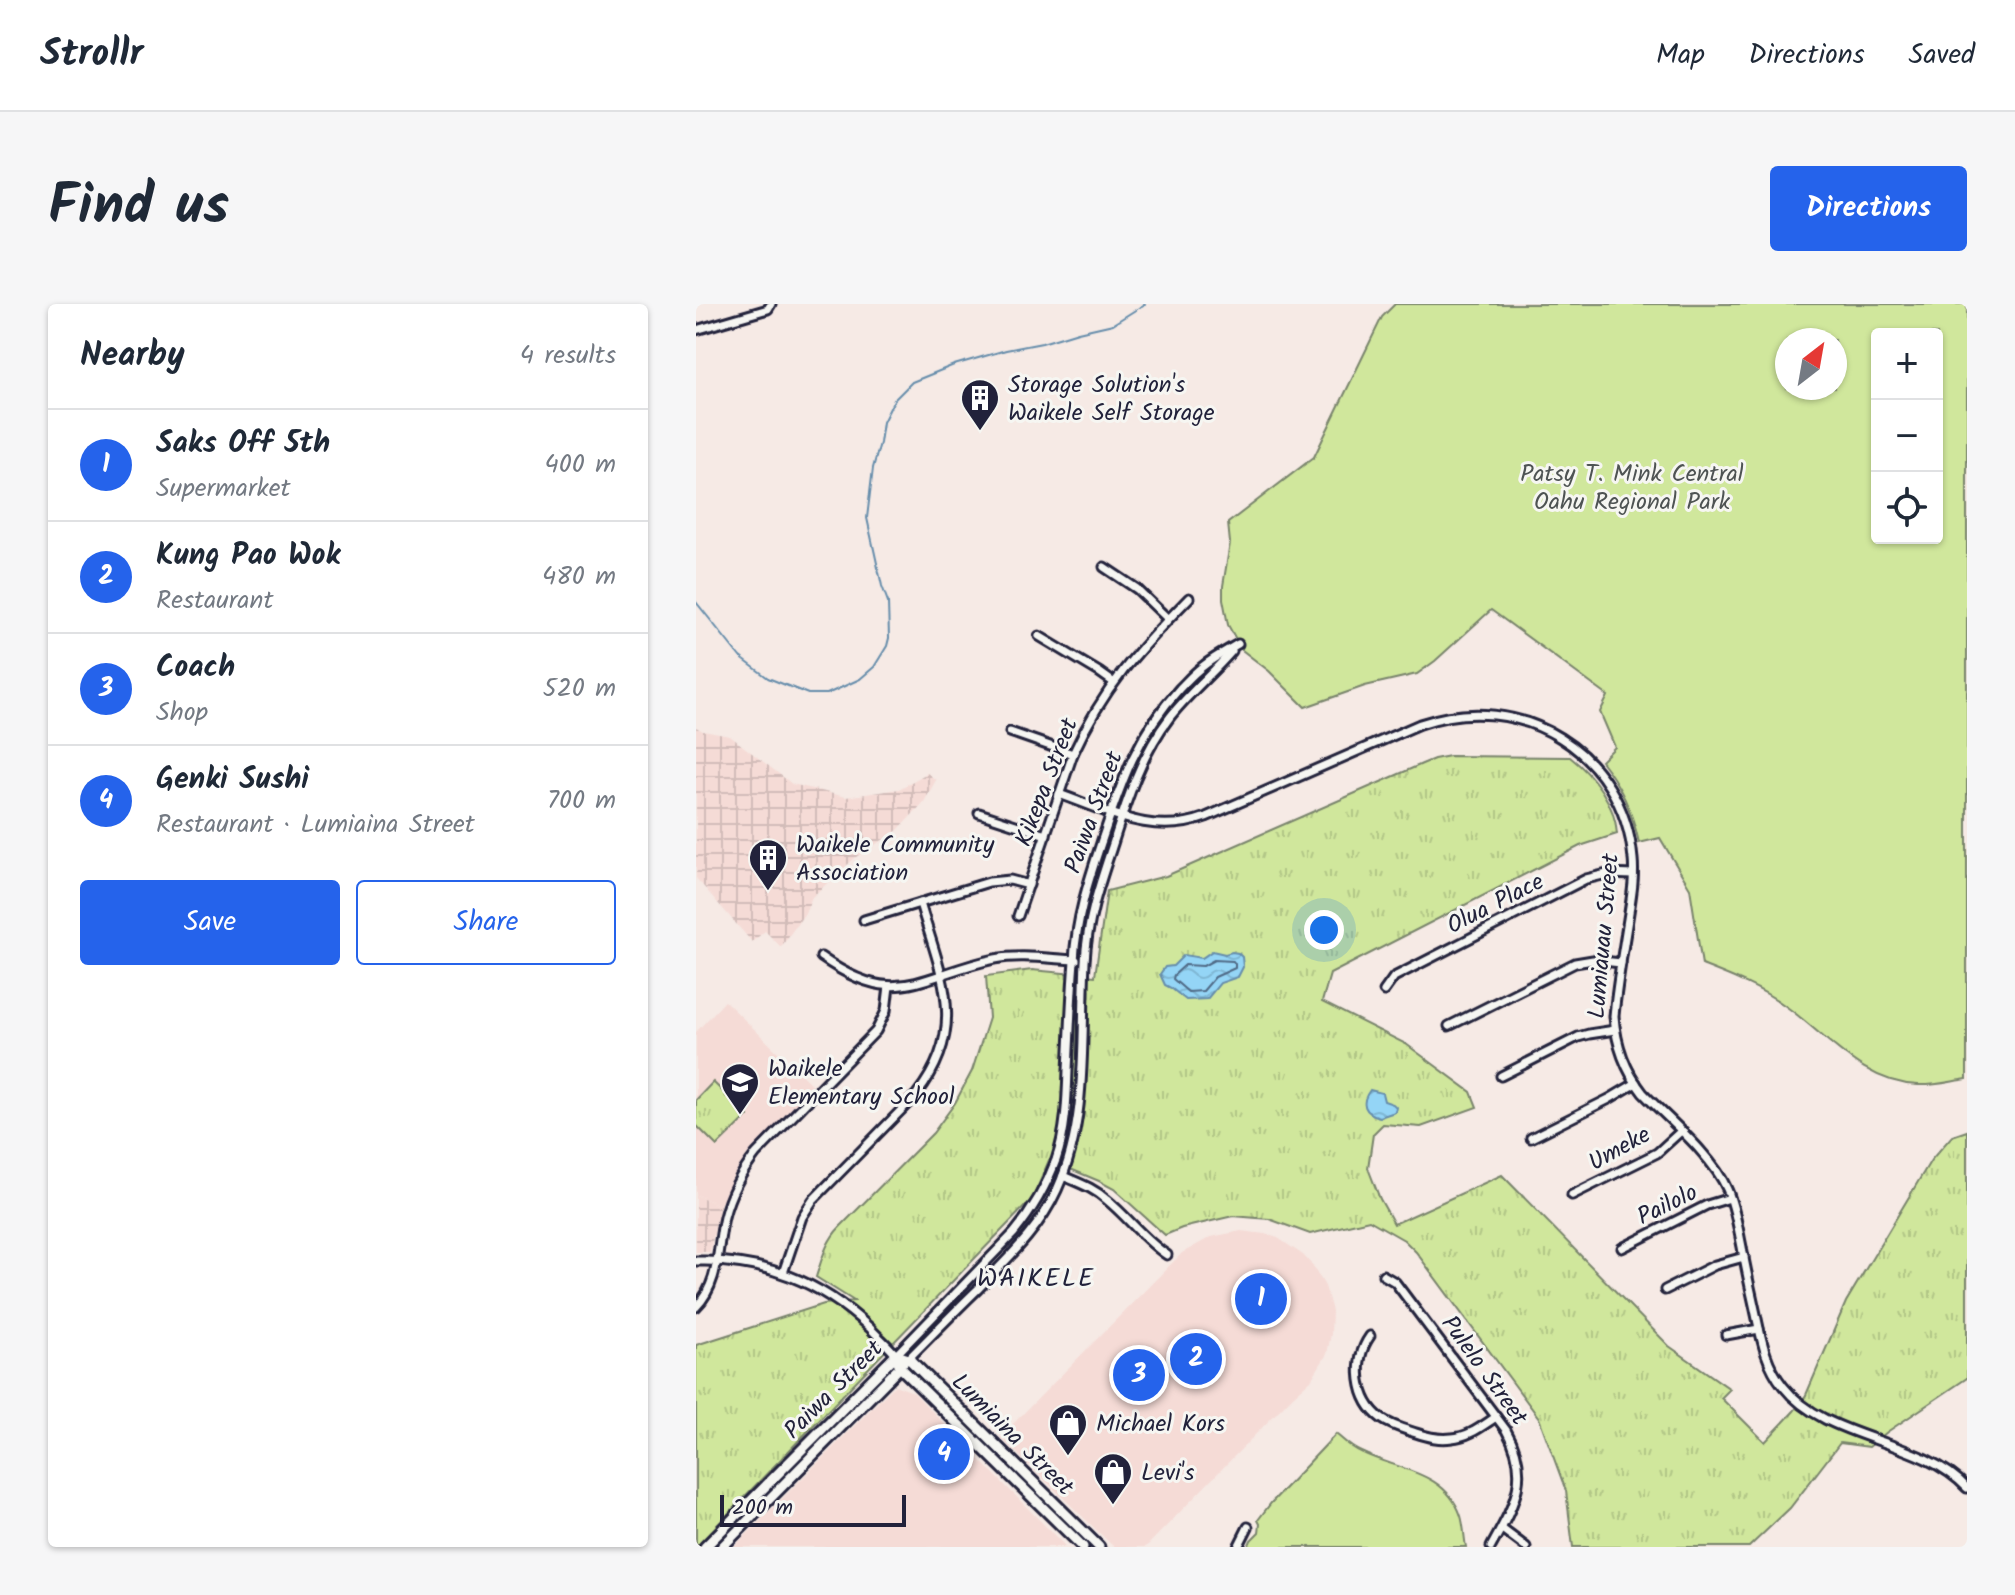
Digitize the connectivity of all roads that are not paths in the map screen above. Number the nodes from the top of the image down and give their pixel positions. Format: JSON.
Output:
{"nodes":[{"id":1,"x":771,"y":304,"type":"edge"},
{"id":2,"x":696,"y":330,"type":"edge"},
{"id":3,"x":1104,"y":567,"type":"dead end"},
{"id":4,"x":1189,"y":598,"type":"dead end"},
{"id":5,"x":1168,"y":619,"type":"junction"},
{"id":6,"x":1039,"y":636,"type":"dead end"},
{"id":7,"x":1113,"y":682,"type":"junction"},
{"id":8,"x":1010,"y":732,"type":"dead end"},
{"id":9,"x":1073,"y":754,"type":"junction"},
{"id":10,"x":1059,"y":794,"type":"junction"},
{"id":11,"x":1111,"y":812,"type":"junction"},
{"id":12,"x":979,"y":813,"type":"dead end"},
{"id":13,"x":1122,"y":816,"type":"junction"},
{"id":14,"x":1046,"y":835,"type":"junction"},
{"id":15,"x":1633,"y":875,"type":"junction"},
{"id":16,"x":1029,"y":885,"type":"junction"},
{"id":17,"x":920,"y":903,"type":"junction"},
{"id":18,"x":1018,"y":916,"type":"dead end"},
{"id":19,"x":864,"y":920,"type":"dead end"},
{"id":20,"x":821,"y":957,"type":"dead end"},
{"id":21,"x":1074,"y":960,"type":"junction"},
{"id":22,"x":1085,"y":961,"type":"junction"},
{"id":23,"x":1621,"y":963,"type":"junction"},
{"id":24,"x":941,"y":976,"type":"junction"},
{"id":25,"x":889,"y":986,"type":"junction"},
{"id":26,"x":1384,"y":991,"type":"dead end"},
{"id":27,"x":1449,"y":1026,"type":"dead end"},
{"id":28,"x":1615,"y":1030,"type":"junction"},
{"id":29,"x":1501,"y":1076,"type":"dead end"},
{"id":30,"x":1636,"y":1083,"type":"junction"},
{"id":31,"x":1681,"y":1131,"type":"junction"},
{"id":32,"x":1531,"y":1138,"type":"dead end"},
{"id":33,"x":1057,"y":1158,"type":"junction"},
{"id":34,"x":1063,"y":1176,"type":"junction"},
{"id":35,"x":1046,"y":1182,"type":"junction"},
{"id":36,"x":1572,"y":1195,"type":"dead end"},
{"id":37,"x":1730,"y":1198,"type":"junction"},
{"id":38,"x":1622,"y":1248,"type":"dead end"},
{"id":39,"x":1167,"y":1255,"type":"dead end"},
{"id":40,"x":1744,"y":1257,"type":"junction"},
{"id":41,"x":717,"y":1260,"type":"junction"},
{"id":42,"x":696,"y":1261,"type":"edge"},
{"id":43,"x":783,"y":1273,"type":"junction"},
{"id":44,"x":1383,"y":1275,"type":"dead end"},
{"id":45,"x":1665,"y":1290,"type":"dead end"},
{"id":46,"x":696,"y":1307,"type":"edge"},
{"id":47,"x":1759,"y":1329,"type":"junction"},
{"id":48,"x":1726,"y":1335,"type":"dead end"},
{"id":49,"x":1370,"y":1336,"type":"dead end"},
{"id":50,"x":896,"y":1355,"type":"junction"},
{"id":51,"x":909,"y":1359,"type":"junction"},
{"id":52,"x":900,"y":1367,"type":"junction"},
{"id":53,"x":1496,"y":1417,"type":"junction"},
{"id":54,"x":1967,"y":1488,"type":"edge"},
{"id":55,"x":1248,"y":1527,"type":"dead end"},
{"id":56,"x":1502,"y":1529,"type":"junction"},
{"id":57,"x":705,"y":1547,"type":"edge"},
{"id":58,"x":722,"y":1547,"type":"edge"},
{"id":59,"x":1083,"y":1547,"type":"edge"},
{"id":60,"x":1099,"y":1547,"type":"edge"},
{"id":61,"x":1238,"y":1547,"type":"edge"},
{"id":62,"x":1491,"y":1547,"type":"edge"},
{"id":63,"x":1526,"y":1547,"type":"edge"}],
"edges":[{"from":1,"to":2,"type":"street"},
{"from":3,"to":5,"type":"street"},
{"from":4,"to":5,"type":"street","name":"Kikepa Street"},
{"from":5,"to":7,"type":"street","name":"Kikepa Street"},
{"from":6,"to":7,"type":"street"},
{"from":7,"to":9,"type":"street","name":"Kikepa Street"},
{"from":8,"to":9,"type":"street"},
{"from":9,"to":10,"type":"street","name":"Kikepa Street"},
{"from":10,"to":11,"type":"street","name":"Lumiauau Street"},
{"from":10,"to":14,"type":"street","name":"Kikepa Street"},
{"from":11,"to":13,"type":"street","name":"Lumiauau Street"},
{"from":11,"to":13,"type":"street","name":"Paiwa Street"},
{"from":11,"to":21,"type":"street","name":"Paiwa Street"},
{"from":12,"to":14,"type":"street"},
{"from":13,"to":15,"type":"street","name":"Lumiauau Street"},
{"from":13,"to":22,"type":"street","name":"Paiwa Street"},
{"from":14,"to":16,"type":"street","name":"Kikepa Street"},
{"from":15,"to":23,"type":"street","name":"Lumiauau Street"},
{"from":15,"to":26,"type":"street","name":"Olua Place"},
{"from":16,"to":17,"type":"street"},
{"from":16,"to":18,"type":"street","name":"Kikepa Street"},
{"from":17,"to":19,"type":"street"},
{"from":17,"to":24,"type":"street"},
{"from":20,"to":25,"type":"street"},
{"from":21,"to":22,"type":"street"},
{"from":21,"to":24,"type":"street"},
{"from":21,"to":33,"type":"street","name":"Paiwa Street"},
{"from":22,"to":34,"type":"street","name":"Paiwa Street"},
{"from":23,"to":27,"type":"street"},
{"from":23,"to":28,"type":"street","name":"Lumiauau Street"},
{"from":24,"to":25,"type":"street"},
{"from":24,"to":43,"type":"street"},
{"from":25,"to":41,"type":"street"},
{"from":28,"to":29,"type":"street"},
{"from":28,"to":30,"type":"street","name":"Lumiauau Street"},
{"from":30,"to":31,"type":"street","name":"Lumiauau Street"},
{"from":30,"to":32,"type":"street"},
{"from":31,"to":36,"type":"street","name":"Umeke"},
{"from":31,"to":37,"type":"street","name":"Lumiauau Street"},
{"from":33,"to":34,"type":"street"},
{"from":33,"to":35,"type":"street","name":"Paiwa Street"},
{"from":34,"to":35,"type":"street"},
{"from":34,"to":39,"type":"street"},
{"from":34,"to":51,"type":"street","name":"Paiwa Street"},
{"from":35,"to":50,"type":"street","name":"Paiwa Street"},
{"from":37,"to":38,"type":"street","name":"Pailolo"},
{"from":37,"to":40,"type":"street","name":"Lumiauau Street"},
{"from":40,"to":45,"type":"street"},
{"from":40,"to":47,"type":"street","name":"Lumiauau Street"},
{"from":41,"to":42,"type":"street","name":"Lumiaina Street"},
{"from":41,"to":43,"type":"street","name":"Lumiaina Street"},
{"from":41,"to":46,"type":"street"},
{"from":43,"to":50,"type":"street","name":"Lumiaina Street"},
{"from":44,"to":53,"type":"street","name":"Pulelo Street"},
{"from":47,"to":48,"type":"street"},
{"from":47,"to":54,"type":"street","name":"Lumiauau Street"},
{"from":49,"to":53,"type":"street"},
{"from":50,"to":51,"type":"main road","name":"Lumiaina Street"},
{"from":50,"to":52,"type":"main road","name":"Lumiaina Street"},
{"from":50,"to":57,"type":"main road","name":"Paiwa Street"},
{"from":51,"to":52,"type":"street","name":"Paiwa Street"},
{"from":51,"to":60,"type":"main road","name":"Lumiaina Street"},
{"from":52,"to":58,"type":"main road","name":"Paiwa Street"},
{"from":52,"to":59,"type":"main road","name":"Lumiaina Street"},
{"from":53,"to":56,"type":"street","name":"Pulelo Street"},
{"from":55,"to":61,"type":"street"},
{"from":56,"to":62,"type":"street","name":"Pulelo Street"},
{"from":56,"to":63,"type":"street"}]}
